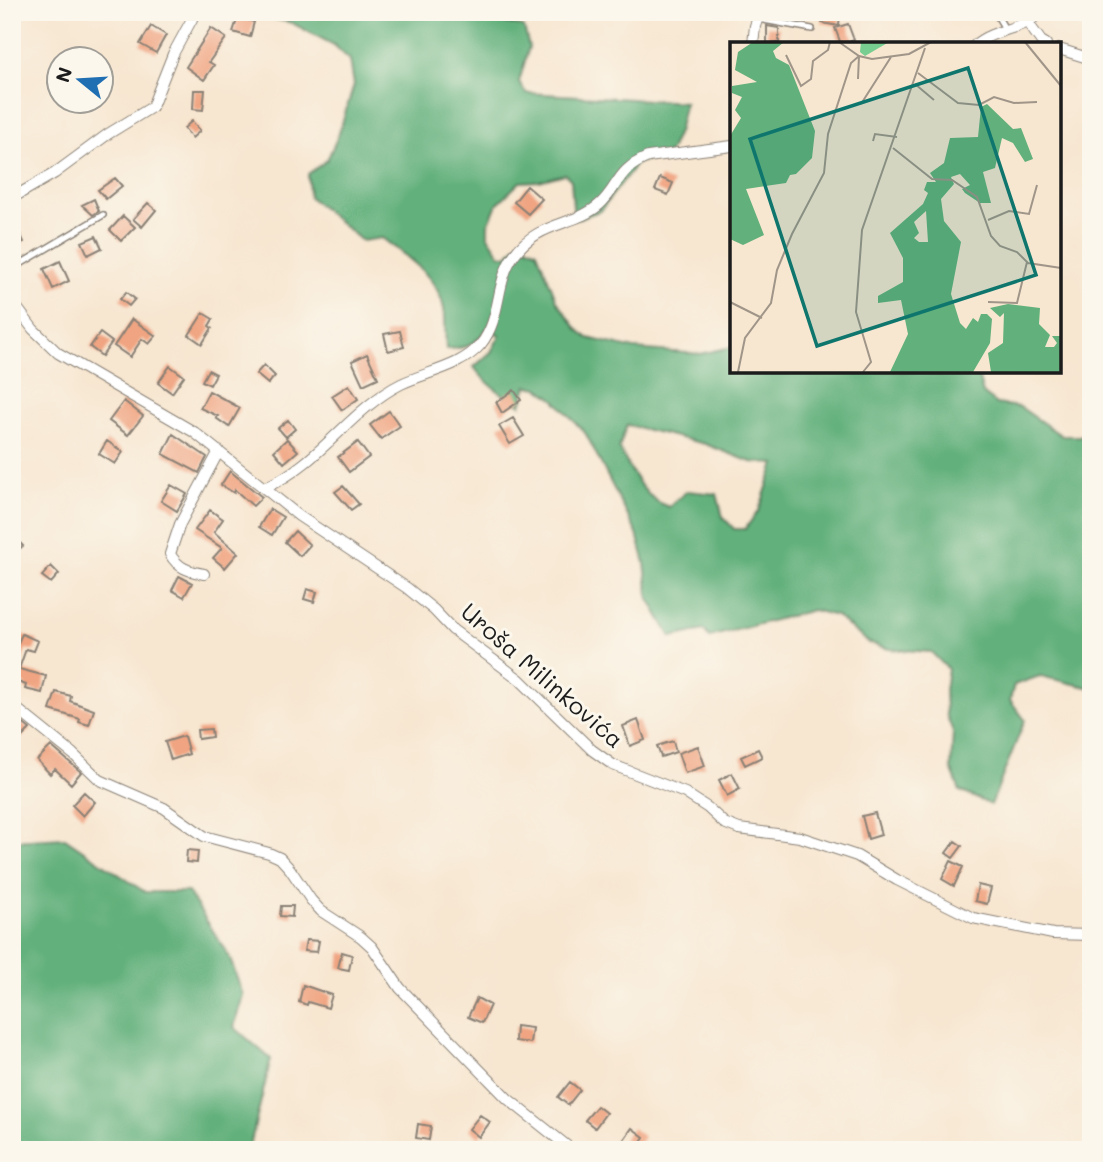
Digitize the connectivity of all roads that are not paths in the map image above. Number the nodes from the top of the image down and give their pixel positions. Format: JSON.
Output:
{"nodes":[{"id":1,"x":194,"y":12,"type":"edge"},
{"id":2,"x":995,"y":12,"type":"edge"},
{"id":3,"x":1040,"y":12,"type":"edge"},
{"id":4,"x":759,"y":16,"type":"edge"},
{"id":5,"x":1028,"y":23,"type":"junction"},
{"id":6,"x":811,"y":29,"type":"dead end"},
{"id":7,"x":1005,"y":29,"type":"junction"},
{"id":8,"x":753,"y":42,"type":"edge"},
{"id":9,"x":980,"y":42,"type":"edge"},
{"id":10,"x":1043,"y":42,"type":"edge"},
{"id":11,"x":1061,"y":50,"type":"edge"},
{"id":12,"x":1091,"y":58,"type":"edge"},
{"id":13,"x":730,"y":146,"type":"edge"},
{"id":14,"x":12,"y":198,"type":"edge"},
{"id":15,"x":103,"y":215,"type":"dead end"},
{"id":16,"x":12,"y":269,"type":"edge"},
{"id":17,"x":12,"y":301,"type":"edge"},
{"id":18,"x":219,"y":451,"type":"junction"},
{"id":19,"x":266,"y":487,"type":"junction"},
{"id":20,"x":204,"y":574,"type":"dead end"},
{"id":21,"x":12,"y":705,"type":"edge"},
{"id":22,"x":1091,"y":935,"type":"edge"},
{"id":23,"x":572,"y":1150,"type":"edge"}],
"edges":[{"from":1,"to":14,"type":"street"},
{"from":2,"to":7,"type":"lane"},
{"from":3,"to":5,"type":"street"},
{"from":4,"to":6,"type":"lane"},
{"from":4,"to":8,"type":"street"},
{"from":5,"to":7,"type":"street"},
{"from":5,"to":10,"type":"street"},
{"from":7,"to":9,"type":"street"},
{"from":11,"to":12,"type":"street"},
{"from":13,"to":19,"type":"street"},
{"from":15,"to":16,"type":"lane"},
{"from":17,"to":18,"type":"street","name":"Uroša Milinkovića"},
{"from":18,"to":19,"type":"street","name":"Uroša Milinkovića"},
{"from":18,"to":20,"type":"street"},
{"from":19,"to":22,"type":"street","name":"Uroša Milinkovića"},
{"from":21,"to":23,"type":"street"}]}
